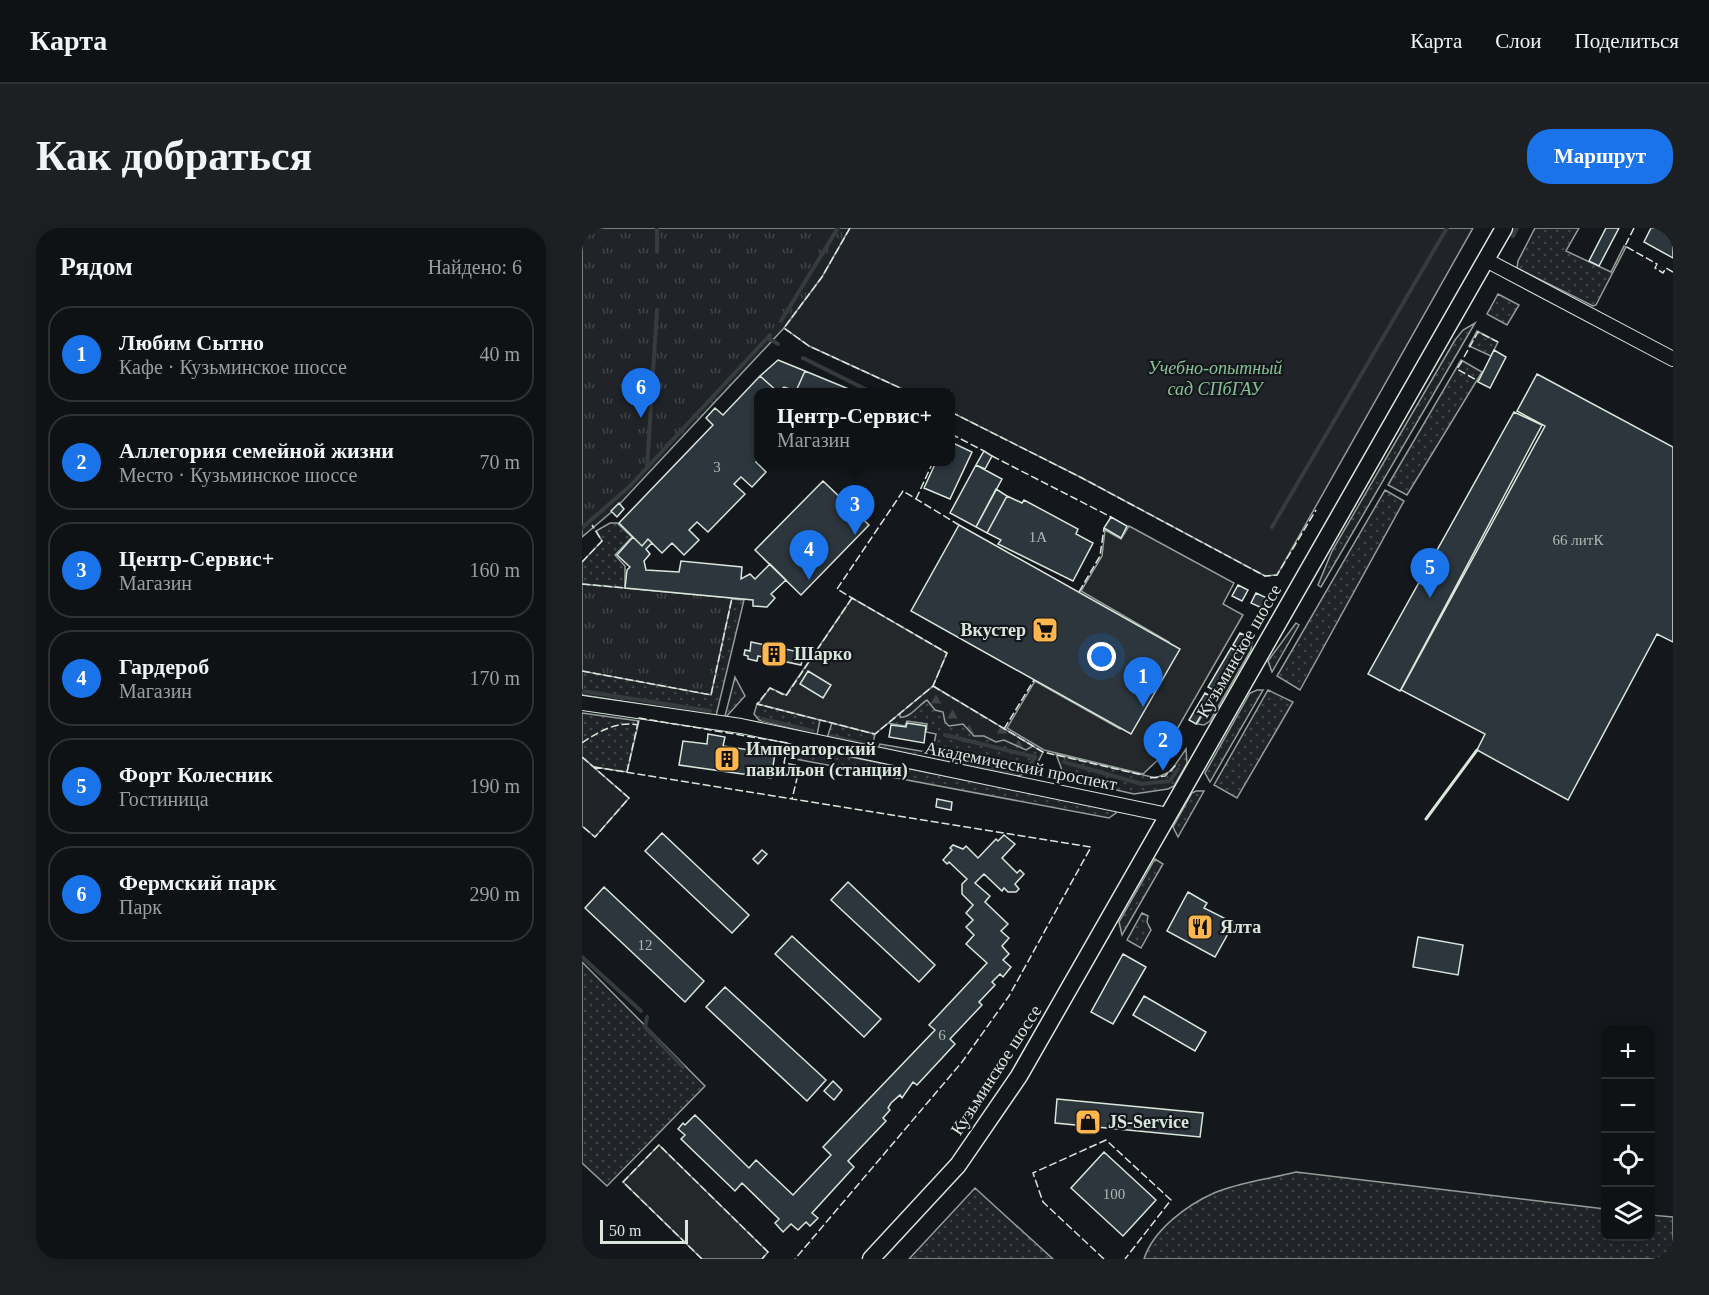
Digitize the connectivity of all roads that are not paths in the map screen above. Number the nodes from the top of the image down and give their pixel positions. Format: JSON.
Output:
{"nodes":[{"id":1,"x":1504,"y":228,"type":"edge"},
{"id":2,"x":1486,"y":260,"type":"junction"},
{"id":3,"x":1673,"y":359,"type":"edge"},
{"id":4,"x":582,"y":703,"type":"edge"},
{"id":5,"x":1168,"y":815,"type":"junction"},
{"id":6,"x":871,"y":1259,"type":"edge"}],
"edges":[{"from":1,"to":2,"type":"main road","name":"Кузьминское шоссе"},
{"from":2,"to":3,"type":"street"},
{"from":2,"to":5,"type":"main road","name":"Кузьминское шоссе"},
{"from":4,"to":5,"type":"street","name":"Академический проспект"},
{"from":5,"to":6,"type":"main road","name":"Кузьминское шоссе"}]}
